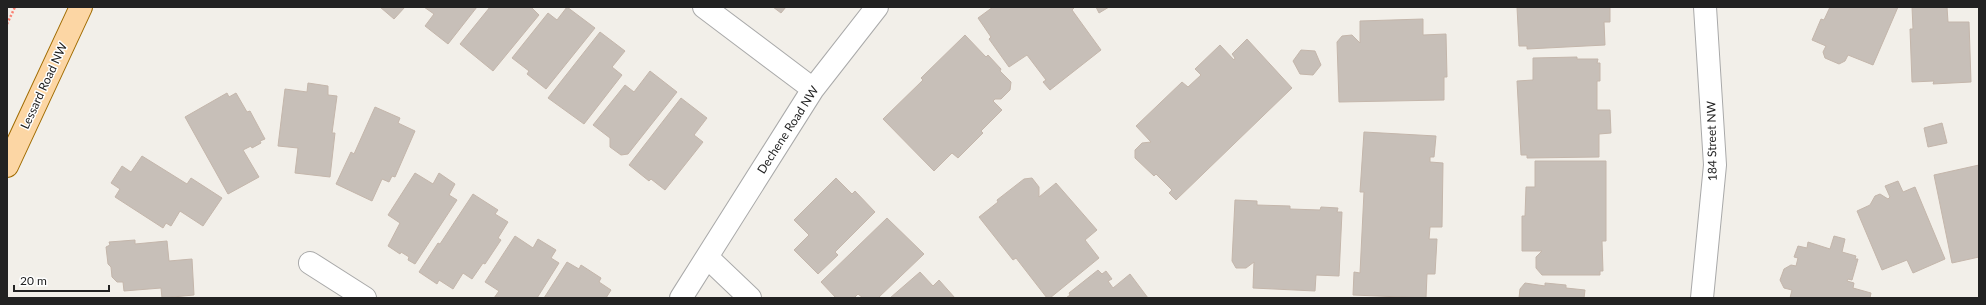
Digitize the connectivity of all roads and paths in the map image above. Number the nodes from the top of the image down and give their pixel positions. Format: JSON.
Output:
{"nodes":[{"id":1,"x":15,"y":7,"type":"edge"},
{"id":2,"x":81,"y":7,"type":"edge"},
{"id":3,"x":704,"y":7,"type":"edge"},
{"id":4,"x":877,"y":7,"type":"edge"},
{"id":5,"x":1705,"y":7,"type":"edge"},
{"id":6,"x":7,"y":24,"type":"edge"},
{"id":7,"x":813,"y":88,"type":"junction"},
{"id":8,"x":7,"y":166,"type":"edge"},
{"id":9,"x":707,"y":258,"type":"junction"},
{"id":10,"x":310,"y":263,"type":"dead end"},
{"id":11,"x":365,"y":298,"type":"edge"},
{"id":12,"x":681,"y":298,"type":"edge"},
{"id":13,"x":750,"y":298,"type":"edge"},
{"id":14,"x":1702,"y":298,"type":"edge"}],
"edges":[{"from":1,"to":6,"type":"path"},
{"from":2,"to":8,"type":"main road","name":"Lessard Road NW"},
{"from":3,"to":7,"type":"street"},
{"from":4,"to":7,"type":"street","name":"Dechene Road NW"},
{"from":5,"to":14,"type":"street","name":"184 Street NW"},
{"from":7,"to":9,"type":"street","name":"Dechene Road NW"},
{"from":9,"to":12,"type":"street","name":"Dechene Road NW"},
{"from":9,"to":13,"type":"street"},
{"from":10,"to":11,"type":"street"}]}
